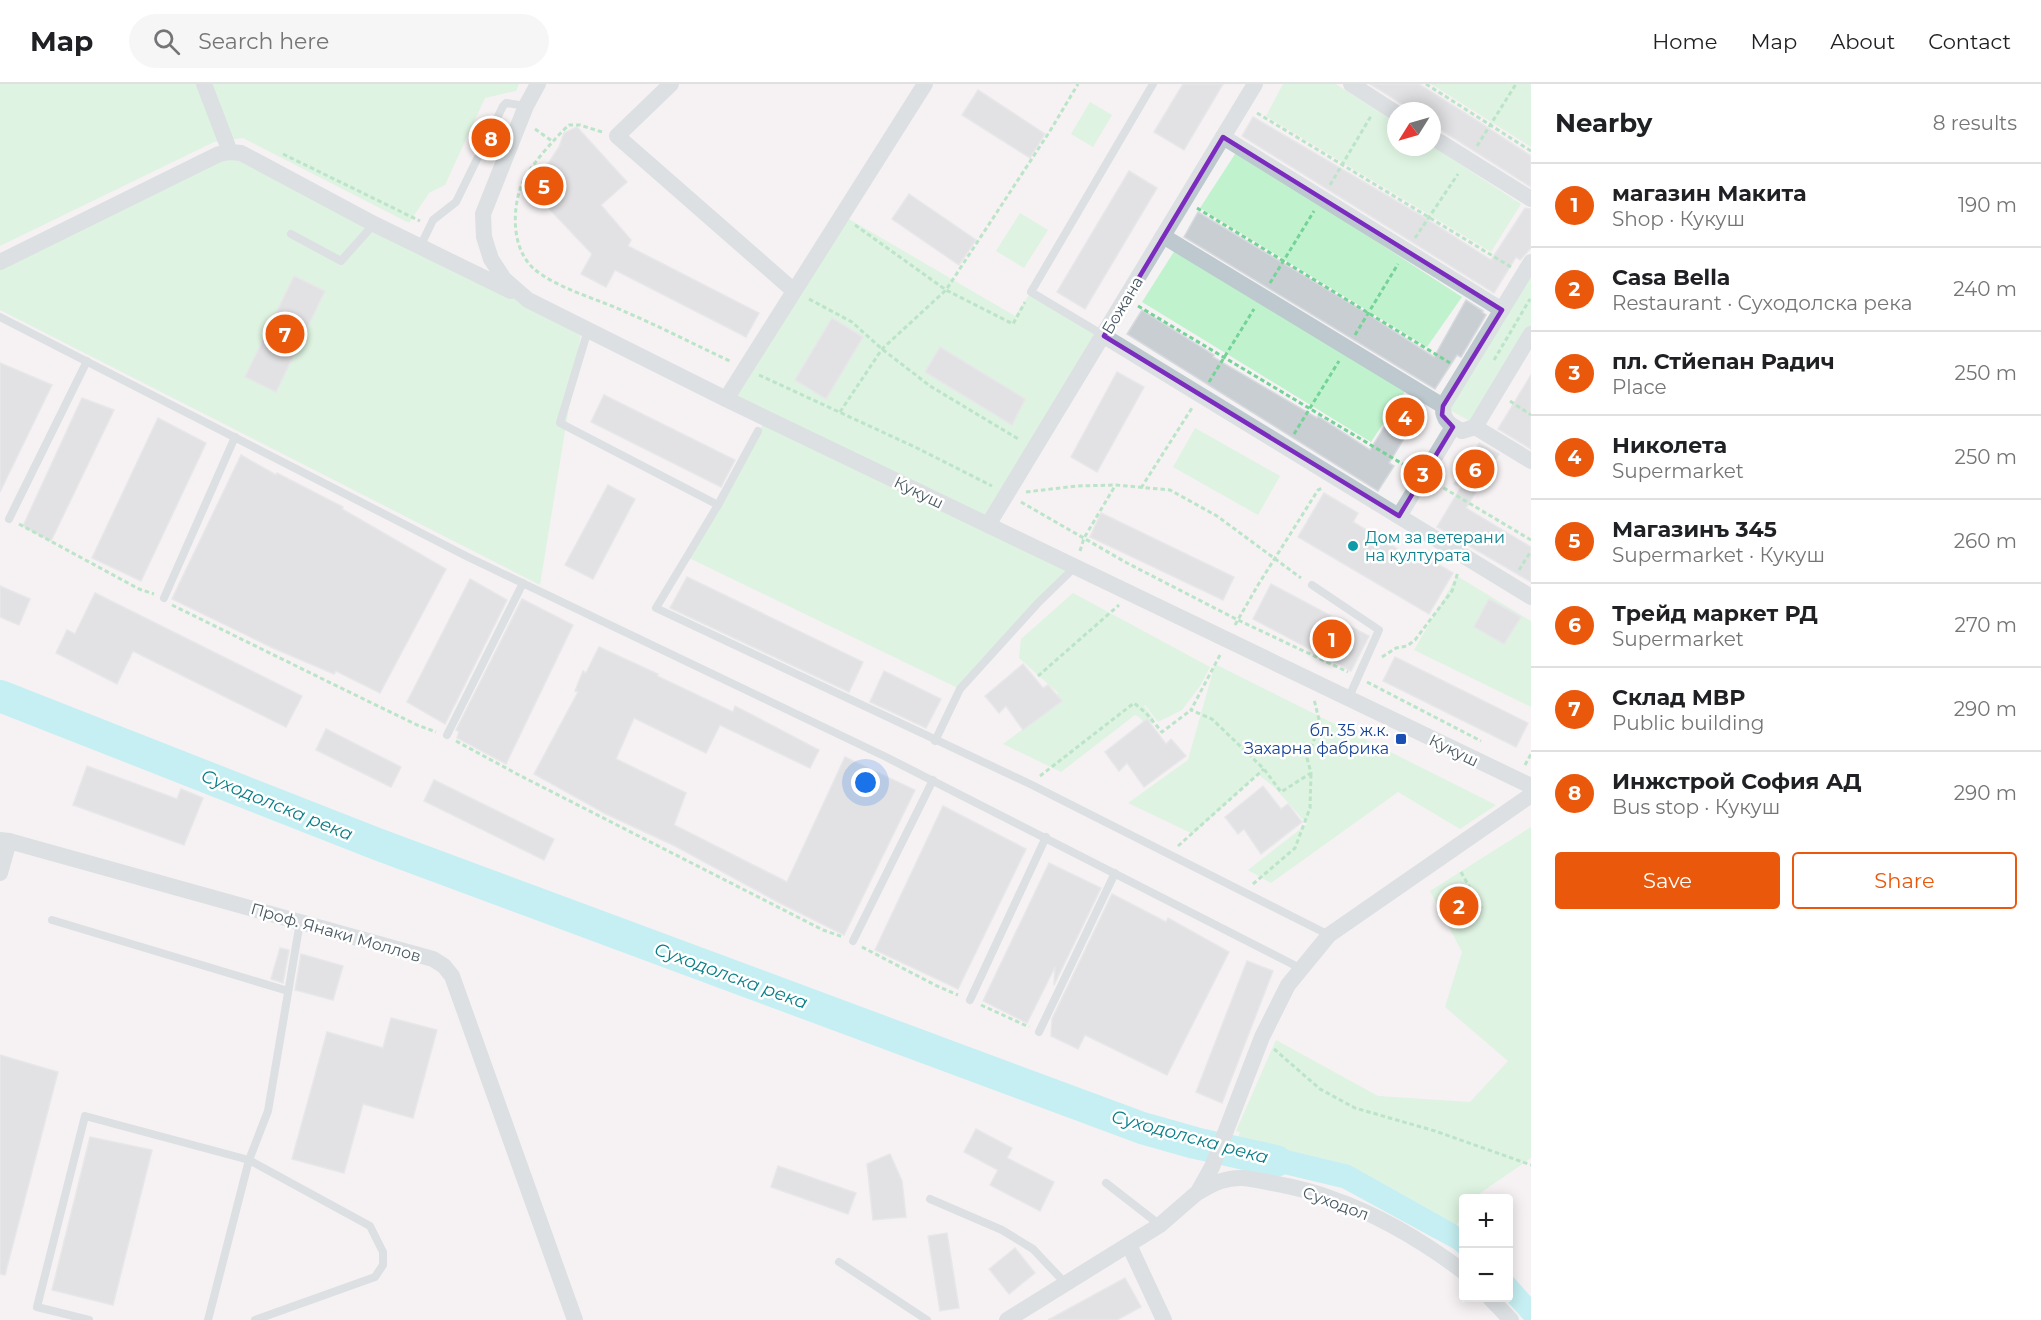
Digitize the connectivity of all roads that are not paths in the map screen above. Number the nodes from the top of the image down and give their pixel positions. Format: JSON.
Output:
{"nodes":[{"id":1,"x":204,"y":84,"type":"edge"},
{"id":2,"x":538,"y":84,"type":"edge"},
{"id":3,"x":671,"y":84,"type":"edge"},
{"id":4,"x":925,"y":84,"type":"edge"},
{"id":5,"x":1153,"y":84,"type":"edge"},
{"id":6,"x":1255,"y":84,"type":"edge"},
{"id":7,"x":1351,"y":84,"type":"edge"},
{"id":8,"x":526,"y":106,"type":"junction"},
{"id":9,"x":1387,"y":107,"type":"edge"},
{"id":10,"x":1223,"y":137,"type":"junction"},
{"id":11,"x":1441,"y":143,"type":"edge"},
{"id":12,"x":230,"y":152,"type":"junction"},
{"id":13,"x":1531,"y":200,"type":"edge"},
{"id":14,"x":374,"y":224,"type":"junction"},
{"id":15,"x":291,"y":234,"type":"dead end"},
{"id":16,"x":1163,"y":236,"type":"junction"},
{"id":17,"x":420,"y":247,"type":"junction"},
{"id":18,"x":0,"y":262,"type":"edge"},
{"id":19,"x":1527,"y":269,"type":"edge"},
{"id":20,"x":794,"y":291,"type":"junction"},
{"id":21,"x":528,"y":300,"type":"junction"},
{"id":22,"x":1502,"y":310,"type":"junction"},
{"id":23,"x":0,"y":317,"type":"edge"},
{"id":24,"x":588,"y":330,"type":"junction"},
{"id":25,"x":1531,"y":334,"type":"edge"},
{"id":26,"x":1104,"y":336,"type":"junction"},
{"id":27,"x":87,"y":361,"type":"junction"},
{"id":28,"x":726,"y":399,"type":"junction"},
{"id":29,"x":1443,"y":406,"type":"junction"},
{"id":30,"x":1453,"y":427,"type":"junction"},
{"id":31,"x":1475,"y":427,"type":"junction"},
{"id":32,"x":758,"y":430,"type":"dead end"},
{"id":33,"x":235,"y":438,"type":"junction"},
{"id":34,"x":1531,"y":460,"type":"edge"},
{"id":35,"x":718,"y":505,"type":"junction"},
{"id":36,"x":1400,"y":516,"type":"junction"},
{"id":37,"x":9,"y":519,"type":"road end"},
{"id":38,"x":988,"y":525,"type":"junction"},
{"id":39,"x":1076,"y":567,"type":"junction"},
{"id":40,"x":523,"y":583,"type":"junction"},
{"id":41,"x":1312,"y":585,"type":"road end"},
{"id":42,"x":1531,"y":597,"type":"edge"},
{"id":43,"x":164,"y":598,"type":"road end"},
{"id":44,"x":1349,"y":697,"type":"junction"},
{"id":45,"x":447,"y":735,"type":"road end"},
{"id":46,"x":935,"y":741,"type":"junction"},
{"id":47,"x":933,"y":780,"type":"junction"},
{"id":48,"x":1531,"y":786,"type":"edge"},
{"id":49,"x":1531,"y":795,"type":"edge"},
{"id":50,"x":1046,"y":837,"type":"junction"},
{"id":51,"x":5,"y":840,"type":"edge"},
{"id":52,"x":0,"y":873,"type":"edge"},
{"id":53,"x":1115,"y":873,"type":"junction"},
{"id":54,"x":52,"y":920,"type":"dead end"},
{"id":55,"x":300,"y":922,"type":"junction"},
{"id":56,"x":1329,"y":935,"type":"junction"},
{"id":57,"x":853,"y":941,"type":"road end"},
{"id":58,"x":1300,"y":968,"type":"junction"},
{"id":59,"x":288,"y":991,"type":"junction"},
{"id":60,"x":970,"y":1000,"type":"road end"},
{"id":61,"x":1039,"y":1032,"type":"road end"},
{"id":62,"x":249,"y":1160,"type":"junction"},
{"id":63,"x":1106,"y":1183,"type":"dead end"},
{"id":64,"x":1198,"y":1192,"type":"junction"},
{"id":65,"x":930,"y":1199,"type":"dead end"},
{"id":66,"x":1160,"y":1225,"type":"junction"},
{"id":67,"x":1129,"y":1245,"type":"junction"},
{"id":68,"x":839,"y":1262,"type":"dead end"},
{"id":69,"x":1459,"y":1268,"type":"edge"},
{"id":70,"x":1066,"y":1284,"type":"junction"},
{"id":71,"x":1494,"y":1302,"type":"edge"},
{"id":72,"x":89,"y":1320,"type":"edge"},
{"id":73,"x":208,"y":1320,"type":"edge"},
{"id":74,"x":255,"y":1320,"type":"edge"},
{"id":75,"x":575,"y":1320,"type":"edge"},
{"id":76,"x":927,"y":1320,"type":"edge"},
{"id":77,"x":1007,"y":1320,"type":"edge"},
{"id":78,"x":1164,"y":1320,"type":"edge"},
{"id":79,"x":1511,"y":1320,"type":"edge"}],
"edges":[{"from":1,"to":12,"type":"street"},
{"from":2,"to":8,"type":"street","name":"Кукуш"},
{"from":3,"to":20,"type":"street"},
{"from":4,"to":20,"type":"street"},
{"from":5,"to":26,"type":"lane"},
{"from":6,"to":10,"type":"street","name":"Божана"},
{"from":7,"to":9,"type":"street"},
{"from":8,"to":17,"type":"lane"},
{"from":8,"to":21,"type":"street","name":"Кукуш"},
{"from":10,"to":16,"type":"street","name":"Божана"},
{"from":10,"to":22,"type":"street"},
{"from":11,"to":13,"type":"street"},
{"from":12,"to":14,"type":"street"},
{"from":12,"to":18,"type":"street"},
{"from":14,"to":15,"type":"lane"},
{"from":14,"to":17,"type":"street"},
{"from":16,"to":26,"type":"street","name":"Божана"},
{"from":16,"to":29,"type":"street"},
{"from":17,"to":21,"type":"street"},
{"from":19,"to":22,"type":"street"},
{"from":20,"to":28,"type":"street"},
{"from":21,"to":24,"type":"street","name":"Кукуш"},
{"from":22,"to":29,"type":"street"},
{"from":23,"to":27,"type":"lane"},
{"from":24,"to":28,"type":"street","name":"Кукуш"},
{"from":24,"to":35,"type":"lane"},
{"from":25,"to":31,"type":"street"},
{"from":26,"to":36,"type":"street"},
{"from":26,"to":38,"type":"street","name":"Божана"},
{"from":27,"to":33,"type":"lane"},
{"from":27,"to":37,"type":"lane"},
{"from":28,"to":38,"type":"street","name":"Кукуш"},
{"from":29,"to":30,"type":"street"},
{"from":30,"to":31,"type":"street"},
{"from":30,"to":36,"type":"street"},
{"from":31,"to":34,"type":"street"},
{"from":32,"to":35,"type":"lane"},
{"from":33,"to":40,"type":"lane"},
{"from":33,"to":43,"type":"lane"},
{"from":35,"to":46,"type":"lane"},
{"from":36,"to":42,"type":"street"},
{"from":38,"to":39,"type":"street","name":"Кукуш"},
{"from":39,"to":44,"type":"street","name":"Кукуш"},
{"from":39,"to":46,"type":"lane"},
{"from":40,"to":45,"type":"lane"},
{"from":40,"to":47,"type":"lane"},
{"from":41,"to":44,"type":"lane"},
{"from":44,"to":48,"type":"street","name":"Кукуш"},
{"from":46,"to":56,"type":"lane"},
{"from":47,"to":50,"type":"lane"},
{"from":47,"to":57,"type":"lane"},
{"from":49,"to":56,"type":"street"},
{"from":50,"to":53,"type":"lane"},
{"from":50,"to":60,"type":"lane"},
{"from":51,"to":52,"type":"street"},
{"from":51,"to":55,"type":"street","name":"Проф. Янаки Моллов"},
{"from":53,"to":58,"type":"lane"},
{"from":53,"to":61,"type":"lane"},
{"from":54,"to":59,"type":"lane"},
{"from":55,"to":59,"type":"lane"},
{"from":55,"to":75,"type":"street","name":"Проф. Янаки Моллов"},
{"from":56,"to":58,"type":"street"},
{"from":58,"to":64,"type":"street"},
{"from":59,"to":62,"type":"lane"},
{"from":62,"to":72,"type":"lane"},
{"from":62,"to":73,"type":"lane"},
{"from":62,"to":74,"type":"lane"},
{"from":63,"to":66,"type":"lane"},
{"from":64,"to":66,"type":"street"},
{"from":64,"to":69,"type":"street","name":"Суходол"},
{"from":65,"to":70,"type":"lane"},
{"from":66,"to":67,"type":"street"},
{"from":67,"to":70,"type":"street"},
{"from":67,"to":78,"type":"street"},
{"from":68,"to":76,"type":"lane"},
{"from":70,"to":77,"type":"street"},
{"from":71,"to":79,"type":"street"}]}
